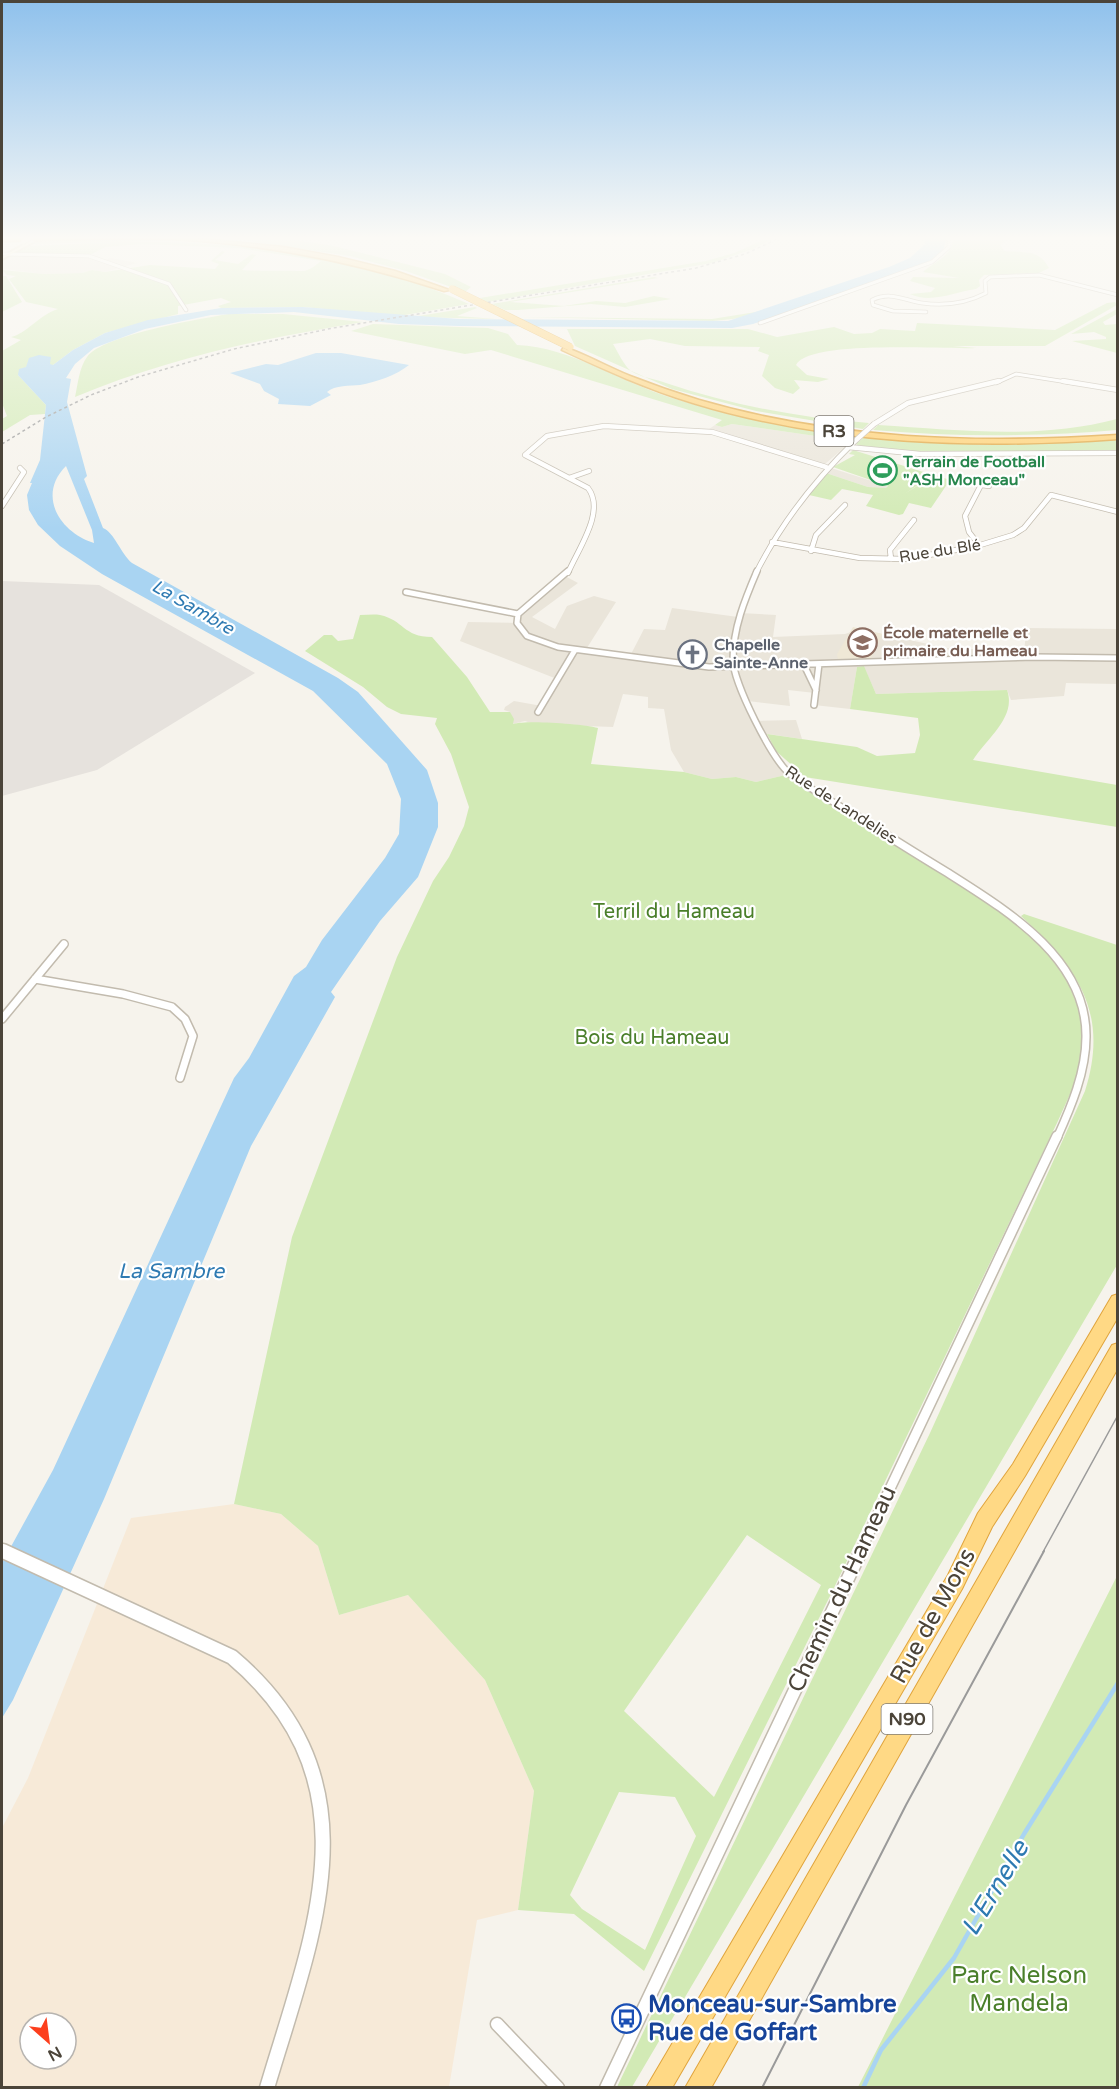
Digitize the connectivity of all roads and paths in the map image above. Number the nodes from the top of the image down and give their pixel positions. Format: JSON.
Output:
{"nodes":[{"id":1,"x":537,"y":333,"type":"edge"},
{"id":2,"x":567,"y":348,"type":"junction"},
{"id":3,"x":1118,"y":390,"type":"edge"},
{"id":4,"x":1118,"y":432,"type":"edge"},
{"id":5,"x":1118,"y":437,"type":"edge"},
{"id":6,"x":848,"y":447,"type":"junction"},
{"id":7,"x":1118,"y":453,"type":"edge"},
{"id":8,"x":826,"y":467,"type":"junction"},
{"id":9,"x":20,"y":468,"type":"dead end"},
{"id":10,"x":589,"y":471,"type":"dead end"},
{"id":11,"x":569,"y":478,"type":"junction"},
{"id":12,"x":1052,"y":483,"type":"dead end"},
{"id":13,"x":974,"y":484,"type":"dead end"},
{"id":14,"x":981,"y":485,"type":"junction"},
{"id":15,"x":989,"y":486,"type":"dead end"},
{"id":16,"x":1054,"y":494,"type":"junction"},
{"id":17,"x":845,"y":505,"type":"dead end"},
{"id":18,"x":2,"y":506,"type":"edge"},
{"id":19,"x":1118,"y":512,"type":"edge"},
{"id":20,"x":914,"y":520,"type":"dead end"},
{"id":21,"x":772,"y":542,"type":"junction"},
{"id":22,"x":979,"y":545,"type":"junction"},
{"id":23,"x":810,"y":551,"type":"junction"},
{"id":24,"x":891,"y":559,"type":"junction"},
{"id":25,"x":406,"y":592,"type":"dead end"},
{"id":26,"x":518,"y":614,"type":"junction"},
{"id":27,"x":575,"y":650,"type":"junction"},
{"id":28,"x":1118,"y":658,"type":"edge"},
{"id":29,"x":819,"y":664,"type":"junction"},
{"id":30,"x":804,"y":665,"type":"junction"},
{"id":31,"x":734,"y":667,"type":"junction"},
{"id":32,"x":816,"y":690,"type":"junction"},
{"id":33,"x":814,"y":705,"type":"dead end"},
{"id":34,"x":538,"y":712,"type":"dead end"},
{"id":35,"x":64,"y":944,"type":"dead end"},
{"id":36,"x":35,"y":979,"type":"junction"},
{"id":37,"x":2,"y":1019,"type":"edge"},
{"id":38,"x":180,"y":1078,"type":"dead end"},
{"id":39,"x":1078,"y":1091,"type":"joint"},
{"id":40,"x":1118,"y":1301,"type":"edge"},
{"id":41,"x":1118,"y":1351,"type":"edge"},
{"id":42,"x":2,"y":1550,"type":"edge"},
{"id":43,"x":496,"y":2024,"type":"dead end"},
{"id":44,"x":267,"y":2088,"type":"edge"},
{"id":45,"x":558,"y":2088,"type":"edge"},
{"id":46,"x":606,"y":2088,"type":"edge"},
{"id":47,"x":658,"y":2088,"type":"edge"},
{"id":48,"x":697,"y":2088,"type":"edge"}],
"edges":[{"from":1,"to":2,"type":"highway","number":"R3","bridge":true},
{"from":2,"to":4,"type":"highway","number":"R3"},
{"from":2,"to":5,"type":"highway","number":"R3"},
{"from":3,"to":6,"type":"street","name":"Rue de Landelies","bridge":true},
{"from":6,"to":7,"type":"street"},
{"from":6,"to":8,"type":"street","name":"Rue de Landelies"},
{"from":8,"to":11,"type":"street"},
{"from":8,"to":21,"type":"street","name":"Rue de Landelies"},
{"from":9,"to":18,"type":"street"},
{"from":10,"to":11,"type":"street"},
{"from":11,"to":26,"type":"street"},
{"from":12,"to":16,"type":"street"},
{"from":13,"to":14,"type":"street"},
{"from":14,"to":15,"type":"street"},
{"from":14,"to":22,"type":"street"},
{"from":16,"to":19,"type":"street"},
{"from":16,"to":22,"type":"street","name":"Rue du Blé"},
{"from":17,"to":23,"type":"street"},
{"from":20,"to":24,"type":"street"},
{"from":21,"to":23,"type":"street","name":"Rue du Blé"},
{"from":21,"to":31,"type":"street","name":"Rue de Landelies"},
{"from":22,"to":24,"type":"street","name":"Rue du Blé"},
{"from":23,"to":24,"type":"street","name":"Rue du Blé"},
{"from":25,"to":26,"type":"street"},
{"from":26,"to":27,"type":"street"},
{"from":27,"to":31,"type":"street"},
{"from":27,"to":34,"type":"street"},
{"from":28,"to":29,"type":"street"},
{"from":29,"to":30,"type":"street"},
{"from":29,"to":32,"type":"street"},
{"from":30,"to":31,"type":"street"},
{"from":30,"to":32,"type":"street"},
{"from":31,"to":39,"type":"street","name":"Rue de Landelies"},
{"from":32,"to":33,"type":"street"},
{"from":35,"to":36,"type":"street"},
{"from":36,"to":37,"type":"street"},
{"from":36,"to":38,"type":"street"},
{"from":39,"to":46,"type":"street","name":"Chemin du Hameau"},
{"from":40,"to":47,"type":"highway","name":"Rue de Mons","number":"N90"},
{"from":41,"to":48,"type":"highway","name":"Rue de Mons","number":"N90"},
{"from":42,"to":44,"type":"street"},
{"from":43,"to":45,"type":"street"}]}
